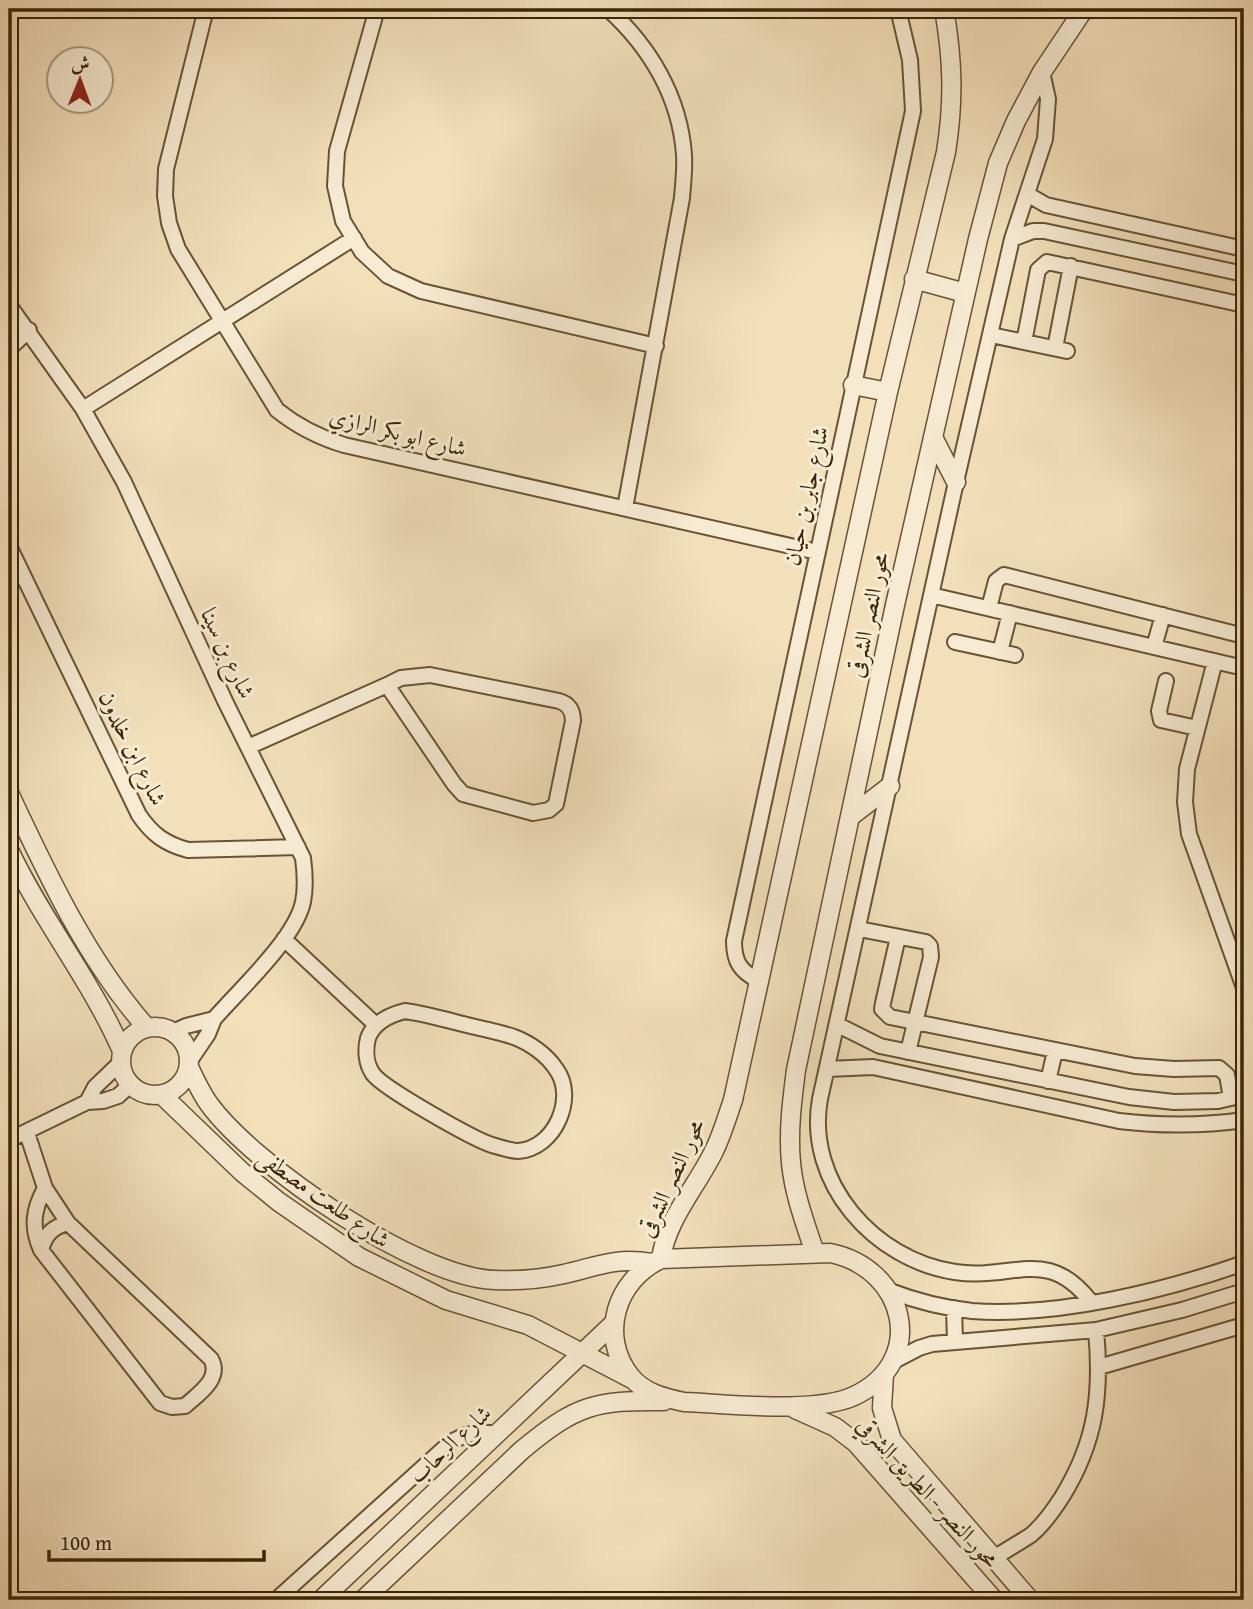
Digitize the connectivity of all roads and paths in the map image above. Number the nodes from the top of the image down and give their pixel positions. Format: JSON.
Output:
{"nodes":[{"id":1,"x":206,"y":9,"type":"edge"},
{"id":2,"x":377,"y":9,"type":"edge"},
{"id":3,"x":608,"y":9,"type":"edge"},
{"id":4,"x":898,"y":9,"type":"edge"},
{"id":5,"x":944,"y":9,"type":"edge"},
{"id":6,"x":1084,"y":9,"type":"edge"},
{"id":7,"x":1042,"y":72,"type":"junction"},
{"id":8,"x":1027,"y":194,"type":"junction"},
{"id":9,"x":354,"y":238,"type":"junction"},
{"id":10,"x":1013,"y":239,"type":"junction"},
{"id":11,"x":1244,"y":249,"type":"edge"},
{"id":12,"x":1071,"y":266,"type":"junction"},
{"id":13,"x":1244,"y":274,"type":"edge"},
{"id":14,"x":914,"y":279,"type":"junction"},
{"id":15,"x":965,"y":293,"type":"junction"},
{"id":16,"x":9,"y":305,"type":"edge"},
{"id":17,"x":1244,"y":305,"type":"edge"},
{"id":18,"x":222,"y":321,"type":"junction"},
{"id":19,"x":29,"y":330,"type":"junction"},
{"id":20,"x":991,"y":335,"type":"junction"},
{"id":21,"x":1024,"y":342,"type":"junction"},
{"id":22,"x":656,"y":346,"type":"junction"},
{"id":23,"x":9,"y":349,"type":"edge"},
{"id":24,"x":853,"y":385,"type":"junction"},
{"id":25,"x":888,"y":392,"type":"junction"},
{"id":26,"x":83,"y":409,"type":"junction"},
{"id":27,"x":933,"y":437,"type":"junction"},
{"id":28,"x":956,"y":482,"type":"junction"},
{"id":29,"x":625,"y":508,"type":"junction"},
{"id":30,"x":9,"y":546,"type":"edge"},
{"id":31,"x":817,"y":552,"type":"junction"},
{"id":32,"x":931,"y":595,"type":"junction"},
{"id":33,"x":989,"y":608,"type":"junction"},
{"id":34,"x":1010,"y":613,"type":"junction"},
{"id":35,"x":1163,"y":615,"type":"junction"},
{"id":36,"x":1244,"y":636,"type":"edge"},
{"id":37,"x":955,"y":642,"type":"dead end"},
{"id":38,"x":1154,"y":647,"type":"junction"},
{"id":39,"x":1214,"y":661,"type":"junction"},
{"id":40,"x":1244,"y":668,"type":"edge"},
{"id":41,"x":1166,"y":681,"type":"dead end"},
{"id":42,"x":387,"y":685,"type":"junction"},
{"id":43,"x":1197,"y":728,"type":"junction"},
{"id":44,"x":248,"y":747,"type":"junction"},
{"id":45,"x":890,"y":786,"type":"junction"},
{"id":46,"x":9,"y":793,"type":"edge"},
{"id":47,"x":850,"y":817,"type":"junction"},
{"id":48,"x":298,"y":847,"type":"junction"},
{"id":49,"x":9,"y":850,"type":"edge"},
{"id":50,"x":859,"y":929,"type":"junction"},
{"id":51,"x":898,"y":937,"type":"junction"},
{"id":52,"x":284,"y":939,"type":"junction"},
{"id":53,"x":759,"y":981,"type":"junction"},
{"id":54,"x":1244,"y":988,"type":"edge"},
{"id":55,"x":214,"y":1019,"type":"junction"},
{"id":56,"x":916,"y":1022,"type":"junction"},
{"id":57,"x":838,"y":1024,"type":"junction"},
{"id":58,"x":376,"y":1025,"type":"junction"},
{"id":59,"x":147,"y":1028,"type":"junction"},
{"id":60,"x":173,"y":1032,"type":"junction"},
{"id":61,"x":1055,"y":1051,"type":"junction"},
{"id":62,"x":908,"y":1052,"type":"junction"},
{"id":63,"x":121,"y":1057,"type":"junction"},
{"id":64,"x":189,"y":1064,"type":"junction"},
{"id":65,"x":827,"y":1069,"type":"junction"},
{"id":66,"x":1048,"y":1081,"type":"junction"},
{"id":67,"x":130,"y":1085,"type":"junction"},
{"id":68,"x":162,"y":1095,"type":"junction"},
{"id":69,"x":1238,"y":1096,"type":"edge"},
{"id":70,"x":87,"y":1102,"type":"junction"},
{"id":71,"x":1244,"y":1120,"type":"edge"},
{"id":72,"x":27,"y":1133,"type":"junction"},
{"id":73,"x":9,"y":1140,"type":"edge"},
{"id":74,"x":45,"y":1188,"type":"junction"},
{"id":75,"x":68,"y":1223,"type":"junction"},
{"id":76,"x":41,"y":1250,"type":"junction"},
{"id":77,"x":815,"y":1253,"type":"junction"},
{"id":78,"x":657,"y":1261,"type":"junction"},
{"id":79,"x":1244,"y":1263,"type":"edge"},
{"id":80,"x":1244,"y":1291,"type":"edge"},
{"id":81,"x":890,"y":1292,"type":"junction"},
{"id":82,"x":1091,"y":1302,"type":"junction"},
{"id":83,"x":954,"y":1308,"type":"junction"},
{"id":84,"x":613,"y":1324,"type":"junction"},
{"id":85,"x":1244,"y":1325,"type":"edge"},
{"id":86,"x":1096,"y":1330,"type":"junction"},
{"id":87,"x":955,"y":1341,"type":"junction"},
{"id":88,"x":581,"y":1353,"type":"junction"},
{"id":89,"x":1100,"y":1367,"type":"junction"},
{"id":90,"x":888,"y":1368,"type":"junction"},
{"id":91,"x":632,"y":1378,"type":"junction"},
{"id":92,"x":684,"y":1402,"type":"junction"},
{"id":93,"x":785,"y":1405,"type":"junction"},
{"id":94,"x":497,"y":1434,"type":"junction"},
{"id":95,"x":478,"y":1451,"type":"junction"},
{"id":96,"x":498,"y":1472,"type":"junction"},
{"id":97,"x":975,"y":1536,"type":"junction"},
{"id":98,"x":953,"y":1554,"type":"junction"},
{"id":99,"x":994,"y":1558,"type":"junction"},
{"id":100,"x":377,"y":1593,"type":"edge"},
{"id":101,"x":1025,"y":1595,"type":"edge"},
{"id":102,"x":276,"y":1600,"type":"edge"},
{"id":103,"x":321,"y":1600,"type":"edge"},
{"id":104,"x":363,"y":1600,"type":"edge"},
{"id":105,"x":994,"y":1600,"type":"edge"},
{"id":106,"x":1042,"y":1600,"type":"edge"}],
"edges":[{"from":1,"to":18,"type":"street","name":"شارع ابو بكر الرازي"},
{"from":2,"to":9,"type":"street"},
{"from":3,"to":22,"type":"street"},
{"from":4,"to":24,"type":"street","name":"شارع جابر بن حيان"},
{"from":5,"to":14,"type":"street","name":"محور النصر الشرقى"},
{"from":6,"to":7,"type":"street","name":"محور النصر الشرقى"},
{"from":7,"to":8,"type":"street"},
{"from":7,"to":15,"type":"street","name":"محور النصر الشرقى"},
{"from":8,"to":10,"type":"street"},
{"from":8,"to":11,"type":"street"},
{"from":9,"to":18,"type":"street"},
{"from":9,"to":22,"type":"street"},
{"from":10,"to":13,"type":"street"},
{"from":10,"to":20,"type":"street"},
{"from":12,"to":17,"type":"street"},
{"from":12,"to":21,"type":"street"},
{"from":12,"to":21,"type":"street"},
{"from":14,"to":15,"type":"street"},
{"from":14,"to":25,"type":"street","name":"محور النصر الشرقى"},
{"from":15,"to":27,"type":"street","name":"محور النصر الشرقى"},
{"from":16,"to":19,"type":"street","name":"شارع بن سينا"},
{"from":18,"to":26,"type":"street"},
{"from":18,"to":29,"type":"street","name":"شارع ابو بكر الرازي"},
{"from":19,"to":23,"type":"street"},
{"from":19,"to":26,"type":"street","name":"شارع بن سينا"},
{"from":20,"to":21,"type":"street"},
{"from":20,"to":28,"type":"street"},
{"from":22,"to":29,"type":"street"},
{"from":24,"to":25,"type":"street"},
{"from":24,"to":31,"type":"street","name":"شارع جابر بن حيان"},
{"from":25,"to":53,"type":"street","name":"محور النصر الشرقى"},
{"from":26,"to":44,"type":"street","name":"شارع بن سينا"},
{"from":27,"to":28,"type":"street"},
{"from":27,"to":47,"type":"street","name":"محور النصر الشرقى"},
{"from":28,"to":32,"type":"street"},
{"from":29,"to":31,"type":"street","name":"شارع ابو بكر الرازي"},
{"from":30,"to":48,"type":"street","name":"شارع ابن خلدون"},
{"from":31,"to":53,"type":"street","name":"شارع جابر بن حيان"},
{"from":32,"to":33,"type":"street"},
{"from":32,"to":45,"type":"street"},
{"from":33,"to":34,"type":"street"},
{"from":33,"to":35,"type":"street"},
{"from":34,"to":37,"type":"street"},
{"from":34,"to":38,"type":"street"},
{"from":35,"to":36,"type":"street"},
{"from":35,"to":38,"type":"street"},
{"from":38,"to":39,"type":"street"},
{"from":39,"to":40,"type":"street"},
{"from":39,"to":43,"type":"street"},
{"from":41,"to":43,"type":"street"},
{"from":42,"to":42,"type":"street"},
{"from":42,"to":44,"type":"street"},
{"from":43,"to":54,"type":"street"},
{"from":44,"to":48,"type":"street","name":"شارع بن سينا"},
{"from":45,"to":47,"type":"street"},
{"from":45,"to":50,"type":"street"},
{"from":46,"to":59,"type":"street"},
{"from":47,"to":77,"type":"street","name":"محور النصر الشرقى"},
{"from":48,"to":52,"type":"street","name":"شارع بن سينا"},
{"from":49,"to":63,"type":"street"},
{"from":50,"to":51,"type":"street"},
{"from":50,"to":57,"type":"street"},
{"from":51,"to":56,"type":"street"},
{"from":51,"to":56,"type":"street"},
{"from":52,"to":55,"type":"street","name":"شارع بن سينا"},
{"from":52,"to":58,"type":"street"},
{"from":53,"to":78,"type":"street","name":"محور النصر الشرقى"},
{"from":55,"to":60,"type":"street"},
{"from":55,"to":64,"type":"street","name":"شارع بن سينا"},
{"from":56,"to":61,"type":"street"},
{"from":56,"to":62,"type":"street"},
{"from":57,"to":62,"type":"street"},
{"from":57,"to":65,"type":"street"},
{"from":58,"to":58,"type":"street"},
{"from":59,"to":60,"type":"street"},
{"from":59,"to":63,"type":"street"},
{"from":60,"to":64,"type":"street"},
{"from":61,"to":66,"type":"street"},
{"from":61,"to":69,"type":"street"},
{"from":62,"to":66,"type":"street"},
{"from":63,"to":67,"type":"street"},
{"from":63,"to":70,"type":"street"},
{"from":64,"to":68,"type":"street"},
{"from":64,"to":78,"type":"street","name":"شارع طلعت مصطفى"},
{"from":65,"to":71,"type":"street"},
{"from":65,"to":82,"type":"street"},
{"from":66,"to":69,"type":"street"},
{"from":67,"to":68,"type":"street"},
{"from":67,"to":70,"type":"street"},
{"from":68,"to":88,"type":"street","name":"شارع طلعت مصطفى"},
{"from":70,"to":72,"type":"street"},
{"from":72,"to":73,"type":"street"},
{"from":72,"to":74,"type":"street"},
{"from":74,"to":75,"type":"street"},
{"from":74,"to":76,"type":"street"},
{"from":75,"to":76,"type":"street"},
{"from":75,"to":76,"type":"street"},
{"from":77,"to":78,"type":"street","name":"شارع طلعت مصطفى"},
{"from":77,"to":81,"type":"street","name":"شارع طلعت مصطفى"},
{"from":78,"to":84,"type":"street"},
{"from":79,"to":82,"type":"street"},
{"from":80,"to":86,"type":"street"},
{"from":81,"to":83,"type":"street"},
{"from":81,"to":90,"type":"street","name":"محور النصر - الطريق الشرقي"},
{"from":82,"to":83,"type":"street"},
{"from":83,"to":87,"type":"street"},
{"from":84,"to":88,"type":"street","name":"شارع الرحاب"},
{"from":84,"to":91,"type":"street"},
{"from":85,"to":89,"type":"street"},
{"from":86,"to":87,"type":"street"},
{"from":86,"to":89,"type":"street"},
{"from":87,"to":90,"type":"street"},
{"from":88,"to":91,"type":"street","name":"شارع طلعت مصطفى"},
{"from":88,"to":94,"type":"street","name":"شارع الرحاب"},
{"from":89,"to":99,"type":"street"},
{"from":90,"to":93,"type":"street"},
{"from":90,"to":97,"type":"street","name":"محور النصر - الطريق الشرقي"},
{"from":91,"to":92,"type":"street","name":"شارع طلعت مصطفى"},
{"from":92,"to":93,"type":"street"},
{"from":92,"to":96,"type":"street"},
{"from":93,"to":98,"type":"street","name":"محور النصر - الطريق الشرقي"},
{"from":94,"to":95,"type":"street","name":"شارع الرحاب"},
{"from":94,"to":102,"type":"street"},
{"from":95,"to":96,"type":"street"},
{"from":95,"to":103,"type":"street","name":"شارع الرحاب"},
{"from":96,"to":100,"type":"street"},
{"from":97,"to":98,"type":"street"},
{"from":97,"to":99,"type":"street","name":"محور النصر - الطريق الشرقي"},
{"from":98,"to":105,"type":"street","name":"محور النصر - الطريق الشرقي"},
{"from":99,"to":101,"type":"street","name":"محور النصر - الطريق الشرقي"},
{"from":100,"to":104,"type":"street"},
{"from":101,"to":106,"type":"street"}]}
